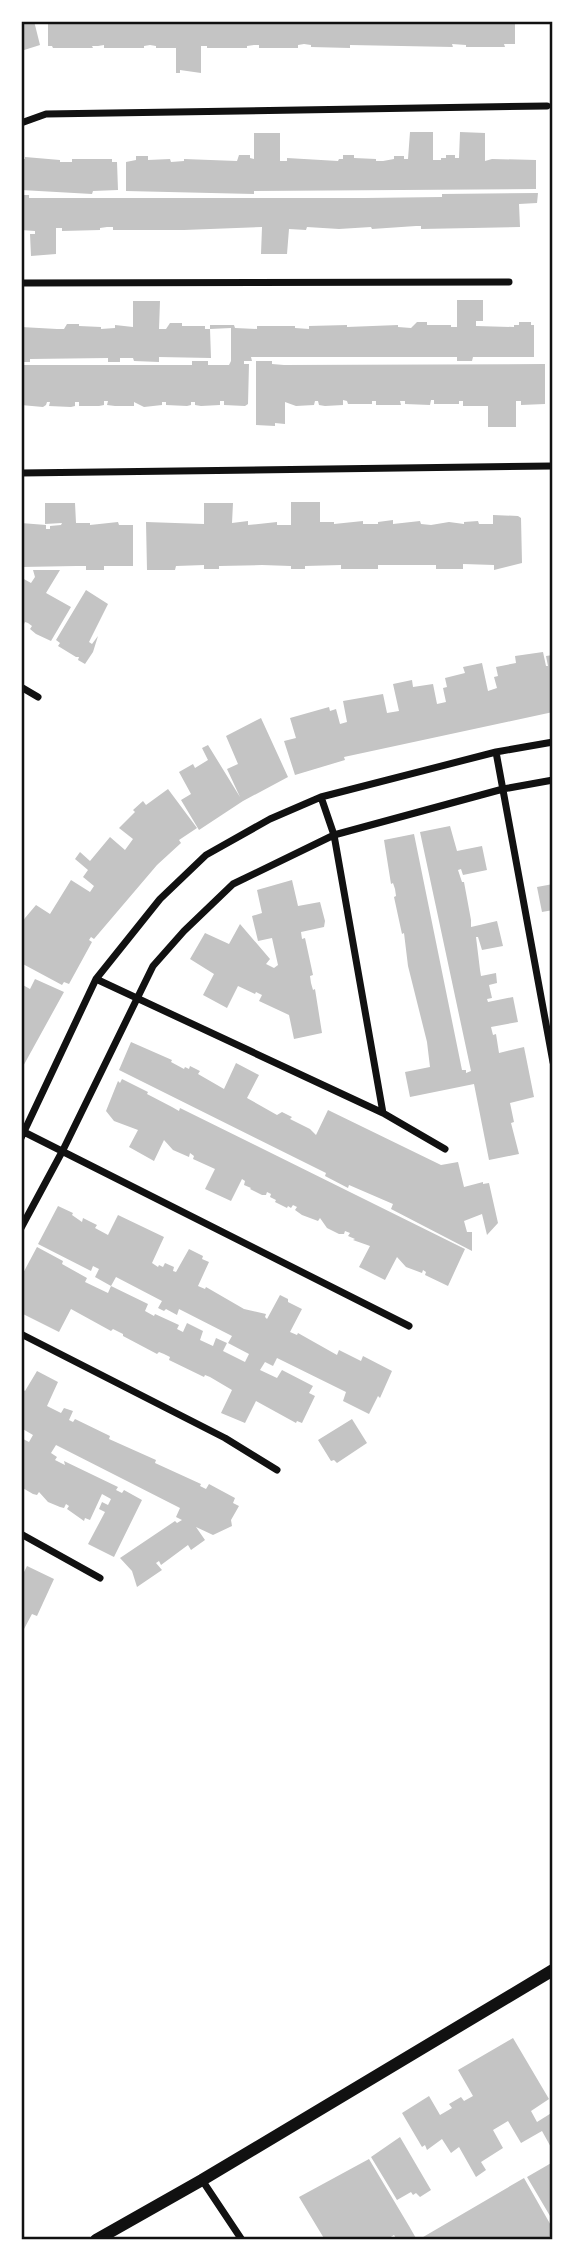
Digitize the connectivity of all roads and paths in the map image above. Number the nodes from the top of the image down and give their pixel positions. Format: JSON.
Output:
{"nodes":[{"id":1,"x":547,"y":106,"type":"dead end"},
{"id":2,"x":21,"y":123,"type":"edge"},
{"id":3,"x":509,"y":282,"type":"dead end"},
{"id":4,"x":21,"y":283,"type":"edge"},
{"id":5,"x":552,"y":466,"type":"edge"},
{"id":6,"x":21,"y":473,"type":"edge"},
{"id":7,"x":21,"y":687,"type":"edge"},
{"id":8,"x":38,"y":697,"type":"dead end"},
{"id":9,"x":553,"y":743,"type":"edge"},
{"id":10,"x":496,"y":752,"type":"junction"},
{"id":11,"x":553,"y":780,"type":"edge"},
{"id":12,"x":503,"y":789,"type":"junction"},
{"id":13,"x":321,"y":797,"type":"junction"},
{"id":14,"x":334,"y":835,"type":"junction"},
{"id":15,"x":96,"y":979,"type":"junction"},
{"id":16,"x":137,"y":997,"type":"junction"},
{"id":17,"x":553,"y":1062,"type":"edge"},
{"id":18,"x":383,"y":1114,"type":"junction"},
{"id":19,"x":23,"y":1135,"type":"edge"},
{"id":20,"x":445,"y":1149,"type":"dead end"},
{"id":21,"x":63,"y":1150,"type":"junction"},
{"id":22,"x":21,"y":1228,"type":"edge"},
{"id":23,"x":409,"y":1326,"type":"dead end"},
{"id":24,"x":21,"y":1334,"type":"edge"},
{"id":25,"x":277,"y":1470,"type":"dead end"},
{"id":26,"x":21,"y":1534,"type":"edge"},
{"id":27,"x":100,"y":1578,"type":"dead end"},
{"id":28,"x":553,"y":1970,"type":"edge"},
{"id":29,"x":202,"y":2180,"type":"junction"},
{"id":30,"x":96,"y":2240,"type":"edge"},
{"id":31,"x":242,"y":2240,"type":"edge"}],
"edges":[{"from":1,"to":2,"type":"street"},
{"from":3,"to":4,"type":"street"},
{"from":5,"to":6,"type":"street"},
{"from":7,"to":8,"type":"street"},
{"from":9,"to":10,"type":"street"},
{"from":10,"to":12,"type":"street"},
{"from":10,"to":13,"type":"street"},
{"from":11,"to":12,"type":"street"},
{"from":12,"to":14,"type":"street"},
{"from":12,"to":17,"type":"street"},
{"from":13,"to":14,"type":"street"},
{"from":13,"to":15,"type":"street"},
{"from":14,"to":16,"type":"street"},
{"from":14,"to":18,"type":"street"},
{"from":15,"to":16,"type":"street"},
{"from":15,"to":19,"type":"street"},
{"from":16,"to":18,"type":"street"},
{"from":16,"to":21,"type":"street"},
{"from":18,"to":20,"type":"street"},
{"from":19,"to":21,"type":"street"},
{"from":21,"to":22,"type":"street"},
{"from":21,"to":23,"type":"street"},
{"from":24,"to":25,"type":"street"},
{"from":26,"to":27,"type":"street"},
{"from":28,"to":29,"type":"street"},
{"from":29,"to":30,"type":"street"},
{"from":29,"to":31,"type":"street"}]}
